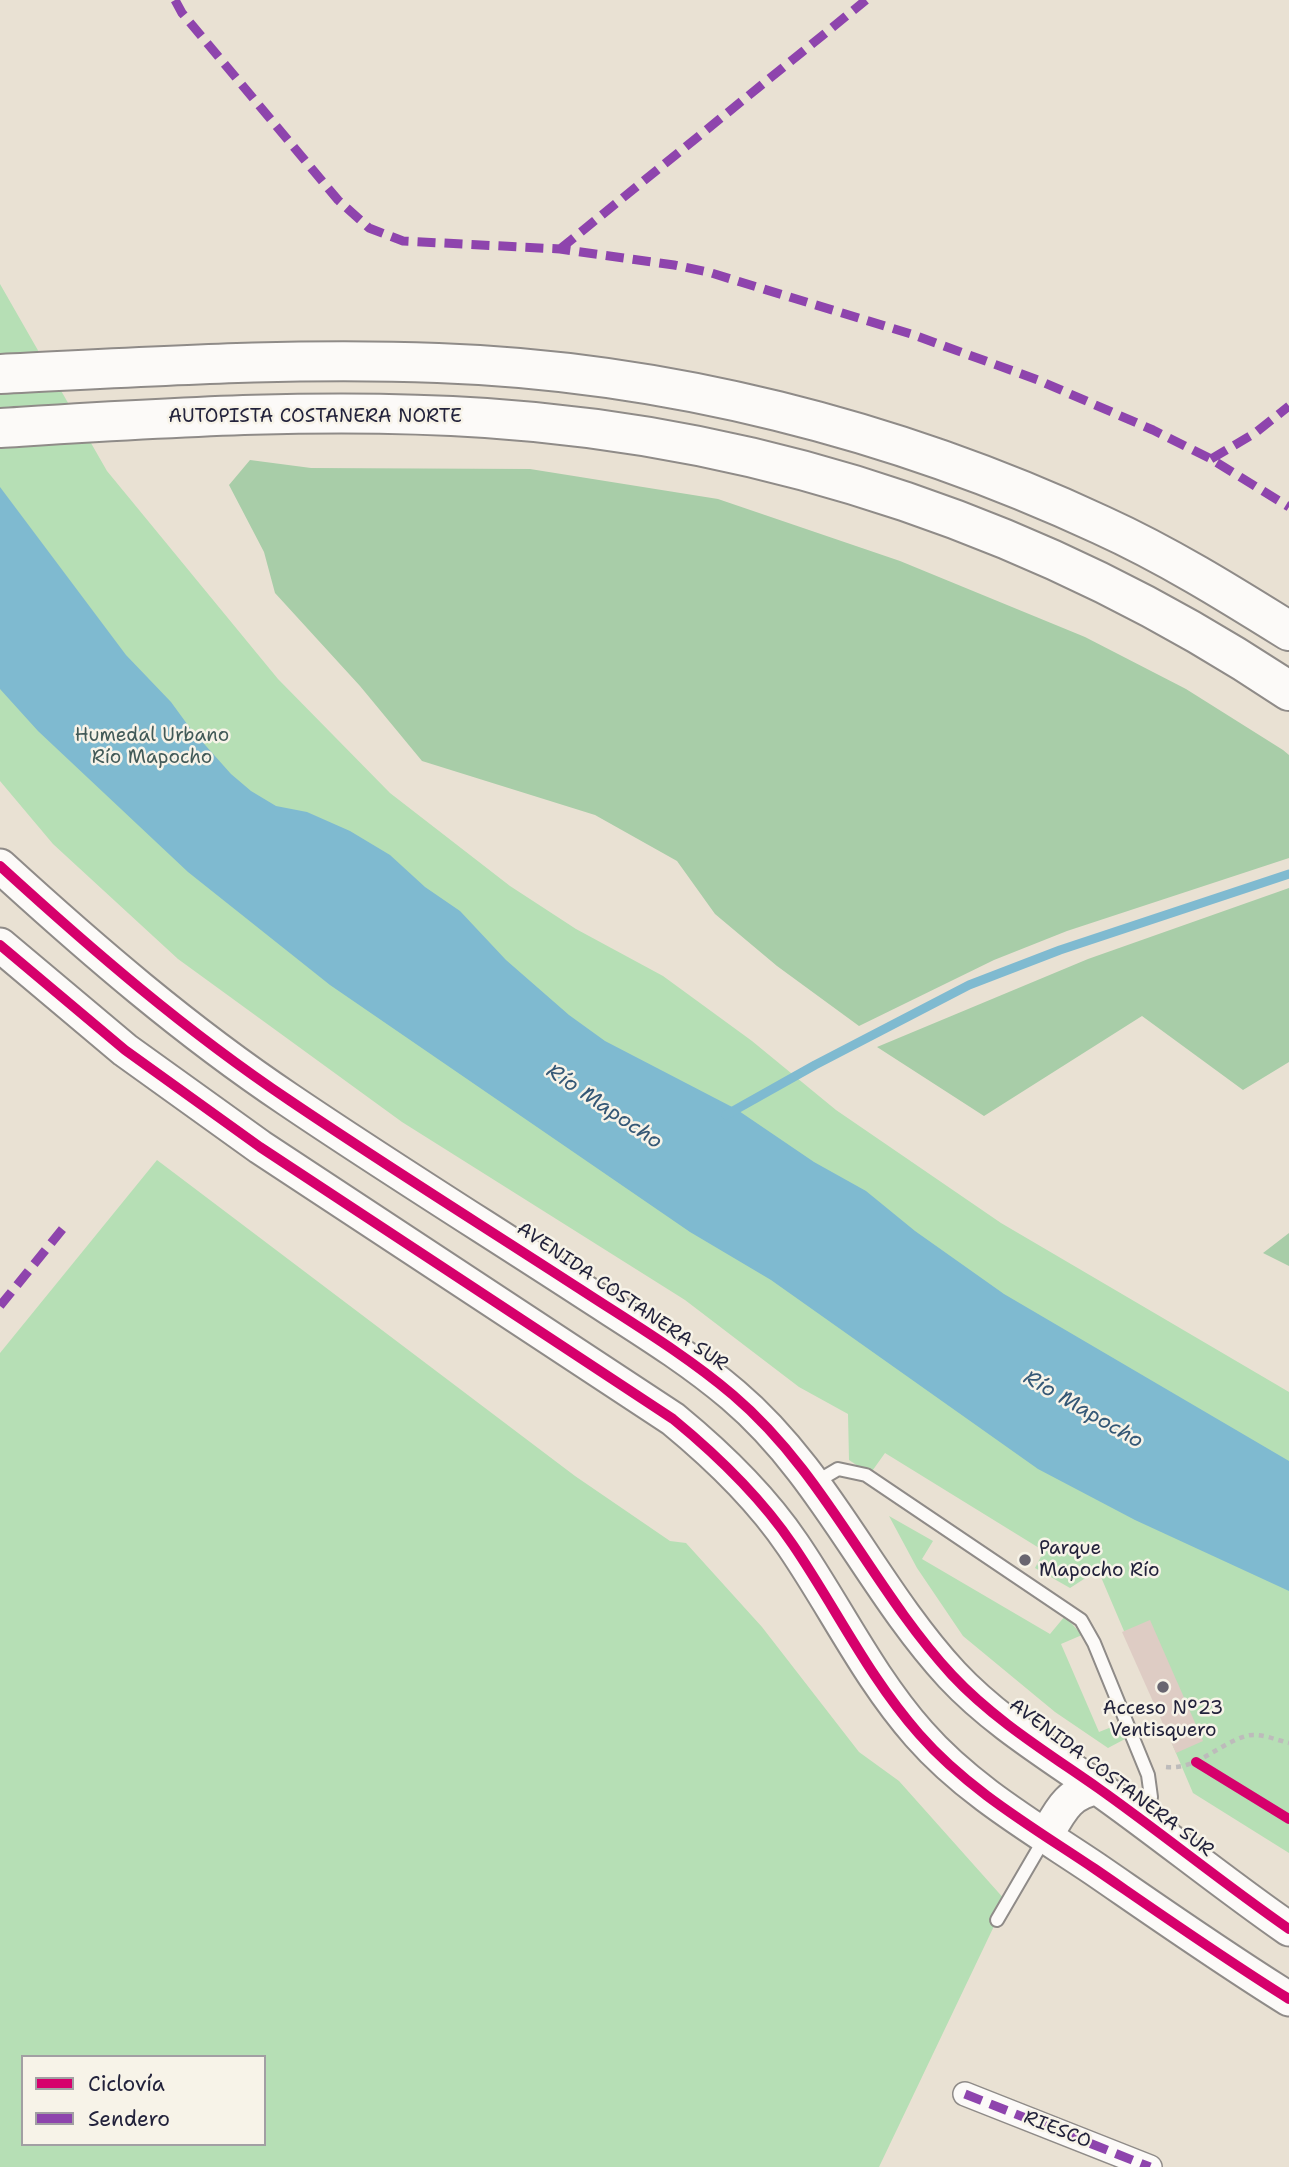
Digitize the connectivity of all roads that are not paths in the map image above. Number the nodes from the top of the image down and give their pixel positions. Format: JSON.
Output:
{"nodes":[{"id":1,"x":0,"y":374,"type":"edge"},
{"id":2,"x":0,"y":428,"type":"edge"},
{"id":3,"x":1289,"y":631,"type":"edge"},
{"id":4,"x":1289,"y":691,"type":"edge"},
{"id":5,"x":0,"y":866,"type":"edge"},
{"id":6,"x":0,"y":945,"type":"edge"},
{"id":7,"x":815,"y":1483,"type":"junction"},
{"id":8,"x":1098,"y":1788,"type":"junction"},
{"id":9,"x":1143,"y":1822,"type":"junction"},
{"id":10,"x":1046,"y":1836,"type":"junction"},
{"id":11,"x":997,"y":1920,"type":"dead end"},
{"id":12,"x":1289,"y":1929,"type":"edge"},
{"id":13,"x":1289,"y":1999,"type":"edge"},
{"id":14,"x":965,"y":2094,"type":"dead end"},
{"id":15,"x":1150,"y":2167,"type":"edge"}],
"edges":[{"from":1,"to":3,"type":"highway"},
{"from":2,"to":4,"type":"highway","name":"AUTOPISTA COSTANERA NORTE"},
{"from":5,"to":7,"type":"street","name":"AVENIDA COSTANERA SUR"},
{"from":6,"to":10,"type":"street"},
{"from":7,"to":8,"type":"street","name":"AVENIDA COSTANERA SUR"},
{"from":7,"to":9,"type":"lane"},
{"from":8,"to":9,"type":"street","name":"AVENIDA COSTANERA SUR"},
{"from":8,"to":10,"type":"street"},
{"from":9,"to":12,"type":"street","name":"AVENIDA COSTANERA SUR"},
{"from":10,"to":11,"type":"lane"},
{"from":10,"to":13,"type":"street"},
{"from":14,"to":15,"type":"street","name":"RIESCO"}]}
